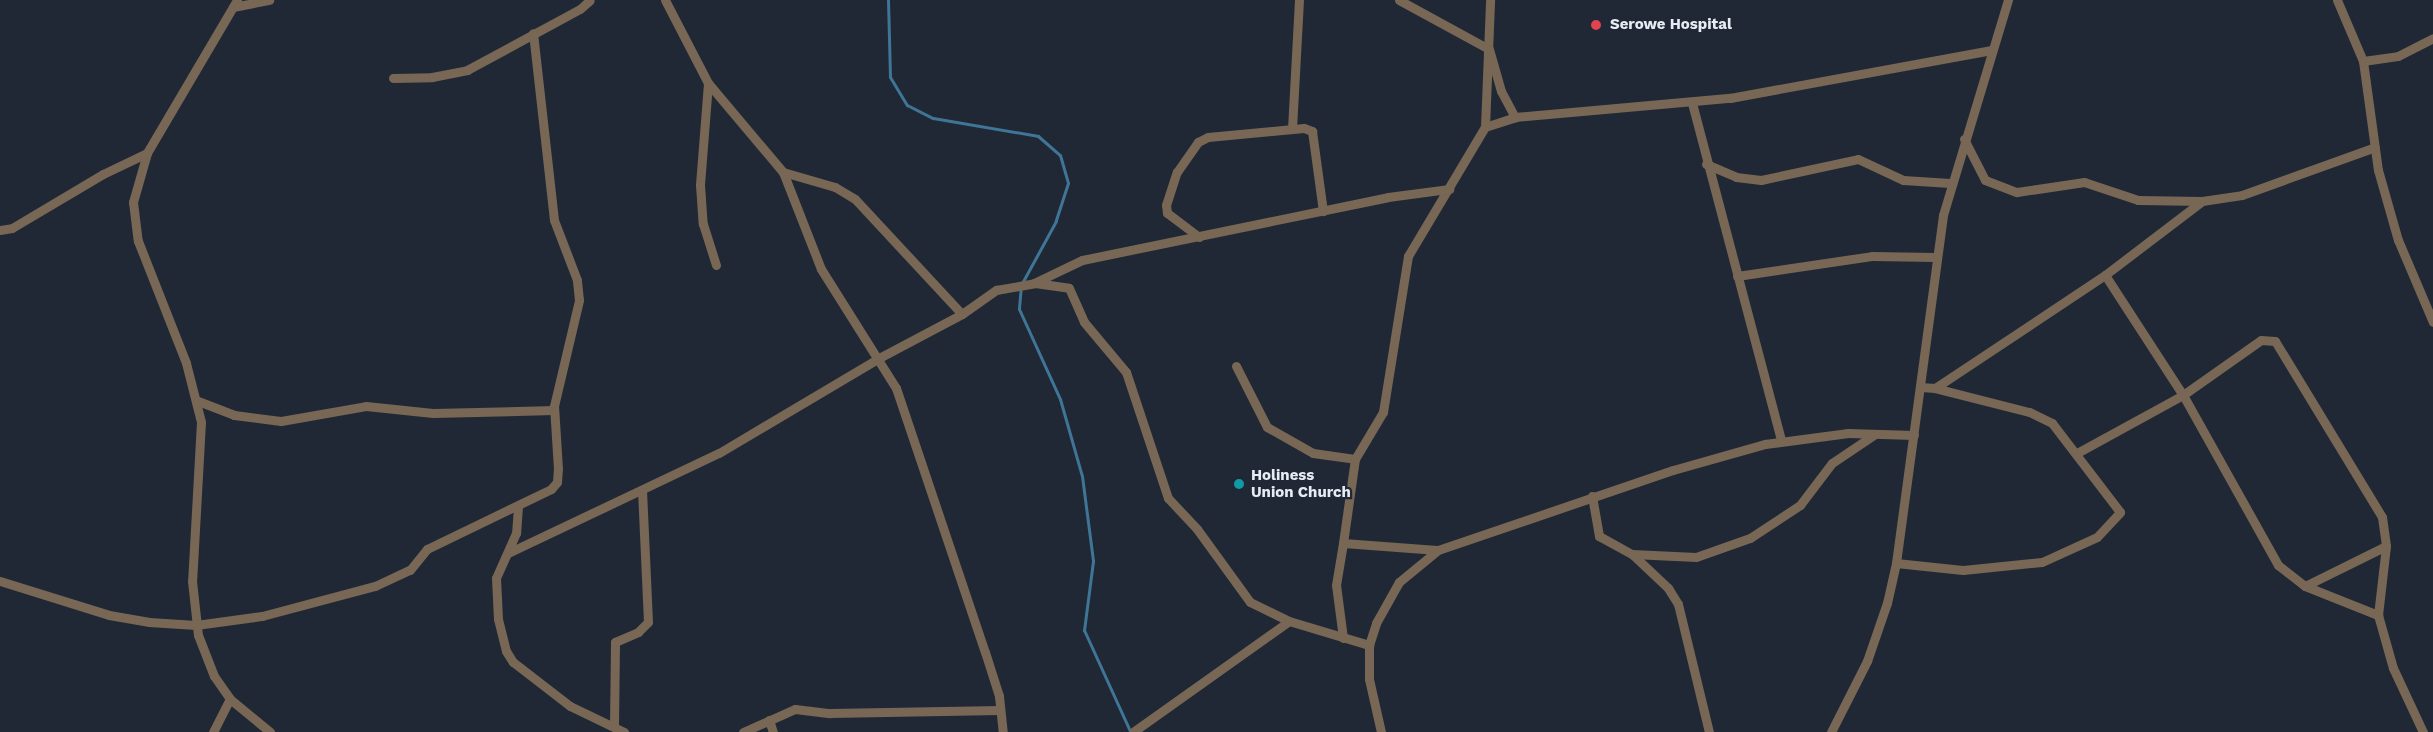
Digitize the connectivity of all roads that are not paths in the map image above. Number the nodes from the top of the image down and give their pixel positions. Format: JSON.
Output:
{"nodes":[{"id":1,"x":269,"y":0,"type":"edge"},
{"id":2,"x":590,"y":0,"type":"edge"},
{"id":3,"x":665,"y":0,"type":"edge"},
{"id":4,"x":1299,"y":0,"type":"edge"},
{"id":5,"x":1399,"y":0,"type":"edge"},
{"id":6,"x":1490,"y":0,"type":"edge"},
{"id":7,"x":2008,"y":0,"type":"edge"},
{"id":8,"x":2349,"y":0,"type":"edge"},
{"id":9,"x":235,"y":4,"type":"edge"},
{"id":10,"x":2339,"y":4,"type":"edge"},
{"id":11,"x":533,"y":33,"type":"junction"},
{"id":12,"x":2433,"y":38,"type":"edge"},
{"id":13,"x":1489,"y":50,"type":"junction"},
{"id":14,"x":1992,"y":50,"type":"junction"},
{"id":15,"x":2362,"y":61,"type":"junction"},
{"id":16,"x":393,"y":78,"type":"dead end"},
{"id":17,"x":708,"y":83,"type":"junction"},
{"id":18,"x":1692,"y":103,"type":"junction"},
{"id":19,"x":1515,"y":117,"type":"junction"},
{"id":20,"x":1485,"y":127,"type":"junction"},
{"id":21,"x":1292,"y":129,"type":"junction"},
{"id":22,"x":1964,"y":139,"type":"junction"},
{"id":23,"x":2375,"y":147,"type":"junction"},
{"id":24,"x":147,"y":153,"type":"junction"},
{"id":25,"x":1706,"y":164,"type":"junction"},
{"id":26,"x":783,"y":172,"type":"junction"},
{"id":27,"x":1950,"y":183,"type":"junction"},
{"id":28,"x":1449,"y":189,"type":"junction"},
{"id":29,"x":2202,"y":201,"type":"junction"},
{"id":30,"x":1323,"y":211,"type":"junction"},
{"id":31,"x":0,"y":230,"type":"edge"},
{"id":32,"x":1199,"y":237,"type":"junction"},
{"id":33,"x":1935,"y":257,"type":"junction"},
{"id":34,"x":716,"y":265,"type":"dead end"},
{"id":35,"x":2105,"y":275,"type":"junction"},
{"id":36,"x":1737,"y":276,"type":"junction"},
{"id":37,"x":1034,"y":283,"type":"junction"},
{"id":38,"x":962,"y":314,"type":"junction"},
{"id":39,"x":2433,"y":322,"type":"edge"},
{"id":40,"x":879,"y":358,"type":"junction"},
{"id":41,"x":1236,"y":366,"type":"dead end"},
{"id":42,"x":1920,"y":387,"type":"junction"},
{"id":43,"x":1935,"y":388,"type":"junction"},
{"id":44,"x":2182,"y":395,"type":"junction"},
{"id":45,"x":198,"y":401,"type":"junction"},
{"id":46,"x":554,"y":410,"type":"junction"},
{"id":47,"x":1875,"y":433,"type":"junction"},
{"id":48,"x":1914,"y":435,"type":"junction"},
{"id":49,"x":1781,"y":441,"type":"junction"},
{"id":50,"x":2077,"y":453,"type":"junction"},
{"id":51,"x":1355,"y":459,"type":"junction"},
{"id":52,"x":642,"y":492,"type":"junction"},
{"id":53,"x":1592,"y":496,"type":"junction"},
{"id":54,"x":518,"y":506,"type":"junction"},
{"id":55,"x":1343,"y":543,"type":"junction"},
{"id":56,"x":2386,"y":546,"type":"junction"},
{"id":57,"x":1438,"y":550,"type":"junction"},
{"id":58,"x":508,"y":553,"type":"junction"},
{"id":59,"x":1632,"y":554,"type":"junction"},
{"id":60,"x":1896,"y":563,"type":"junction"},
{"id":61,"x":0,"y":581,"type":"edge"},
{"id":62,"x":2305,"y":586,"type":"junction"},
{"id":63,"x":2378,"y":615,"type":"junction"},
{"id":64,"x":1289,"y":621,"type":"junction"},
{"id":65,"x":196,"y":625,"type":"junction"},
{"id":66,"x":1343,"y":638,"type":"junction"},
{"id":67,"x":1370,"y":645,"type":"junction"},
{"id":68,"x":230,"y":699,"type":"junction"},
{"id":69,"x":1000,"y":710,"type":"junction"},
{"id":70,"x":769,"y":720,"type":"junction"},
{"id":71,"x":614,"y":726,"type":"junction"},
{"id":72,"x":213,"y":732,"type":"edge"},
{"id":73,"x":270,"y":732,"type":"edge"},
{"id":74,"x":624,"y":732,"type":"edge"},
{"id":75,"x":743,"y":732,"type":"edge"},
{"id":76,"x":773,"y":732,"type":"edge"},
{"id":77,"x":1003,"y":732,"type":"edge"},
{"id":78,"x":1133,"y":732,"type":"edge"},
{"id":79,"x":1381,"y":732,"type":"edge"},
{"id":80,"x":1709,"y":732,"type":"edge"},
{"id":81,"x":1831,"y":732,"type":"edge"},
{"id":82,"x":2423,"y":732,"type":"edge"}],
"edges":[{"from":1,"to":9,"type":"street"},
{"from":2,"to":11,"type":"street"},
{"from":3,"to":17,"type":"street"},
{"from":4,"to":21,"type":"street"},
{"from":5,"to":13,"type":"street"},
{"from":6,"to":13,"type":"street"},
{"from":7,"to":14,"type":"street"},
{"from":8,"to":10,"type":"street"},
{"from":9,"to":24,"type":"street"},
{"from":10,"to":15,"type":"street"},
{"from":11,"to":16,"type":"street"},
{"from":11,"to":46,"type":"street"},
{"from":12,"to":15,"type":"street"},
{"from":13,"to":19,"type":"street"},
{"from":13,"to":20,"type":"street"},
{"from":14,"to":18,"type":"street"},
{"from":14,"to":22,"type":"street"},
{"from":15,"to":23,"type":"street"},
{"from":17,"to":26,"type":"street"},
{"from":17,"to":34,"type":"street"},
{"from":18,"to":19,"type":"street"},
{"from":18,"to":25,"type":"street"},
{"from":19,"to":20,"type":"street"},
{"from":20,"to":28,"type":"street"},
{"from":21,"to":30,"type":"street"},
{"from":21,"to":32,"type":"street"},
{"from":22,"to":27,"type":"street"},
{"from":22,"to":29,"type":"street"},
{"from":23,"to":29,"type":"street"},
{"from":23,"to":39,"type":"street"},
{"from":24,"to":31,"type":"street"},
{"from":24,"to":45,"type":"street"},
{"from":25,"to":27,"type":"street"},
{"from":25,"to":36,"type":"street"},
{"from":26,"to":38,"type":"street"},
{"from":26,"to":40,"type":"street"},
{"from":27,"to":33,"type":"street"},
{"from":28,"to":30,"type":"street"},
{"from":28,"to":51,"type":"street"},
{"from":29,"to":35,"type":"street"},
{"from":30,"to":32,"type":"street"},
{"from":32,"to":37,"type":"street"},
{"from":33,"to":36,"type":"street"},
{"from":33,"to":42,"type":"street"},
{"from":35,"to":43,"type":"street"},
{"from":35,"to":44,"type":"street"},
{"from":36,"to":49,"type":"street"},
{"from":37,"to":38,"type":"street"},
{"from":37,"to":64,"type":"street"},
{"from":38,"to":40,"type":"street"},
{"from":40,"to":52,"type":"street"},
{"from":40,"to":69,"type":"street"},
{"from":41,"to":51,"type":"street"},
{"from":42,"to":43,"type":"street"},
{"from":42,"to":48,"type":"street"},
{"from":43,"to":50,"type":"street"},
{"from":44,"to":50,"type":"street"},
{"from":44,"to":56,"type":"street"},
{"from":44,"to":62,"type":"street"},
{"from":45,"to":46,"type":"street"},
{"from":45,"to":65,"type":"street"},
{"from":46,"to":54,"type":"street"},
{"from":47,"to":48,"type":"street"},
{"from":47,"to":49,"type":"street"},
{"from":47,"to":59,"type":"street"},
{"from":48,"to":60,"type":"street"},
{"from":49,"to":53,"type":"street"},
{"from":50,"to":60,"type":"street"},
{"from":51,"to":55,"type":"street"},
{"from":52,"to":58,"type":"street"},
{"from":52,"to":71,"type":"street"},
{"from":53,"to":57,"type":"street"},
{"from":53,"to":59,"type":"street"},
{"from":54,"to":58,"type":"street"},
{"from":54,"to":65,"type":"street"},
{"from":55,"to":57,"type":"street"},
{"from":55,"to":66,"type":"street"},
{"from":56,"to":62,"type":"street"},
{"from":56,"to":63,"type":"street"},
{"from":57,"to":67,"type":"street"},
{"from":58,"to":71,"type":"street"},
{"from":59,"to":80,"type":"street"},
{"from":60,"to":81,"type":"street"},
{"from":61,"to":65,"type":"street"},
{"from":62,"to":63,"type":"street"},
{"from":63,"to":82,"type":"street"},
{"from":64,"to":66,"type":"street"},
{"from":64,"to":78,"type":"street"},
{"from":65,"to":68,"type":"street"},
{"from":66,"to":67,"type":"street"},
{"from":67,"to":79,"type":"street"},
{"from":68,"to":72,"type":"street"},
{"from":68,"to":73,"type":"street"},
{"from":69,"to":70,"type":"street"},
{"from":69,"to":77,"type":"street"},
{"from":70,"to":75,"type":"street"},
{"from":70,"to":76,"type":"street"},
{"from":71,"to":74,"type":"street"}]}
